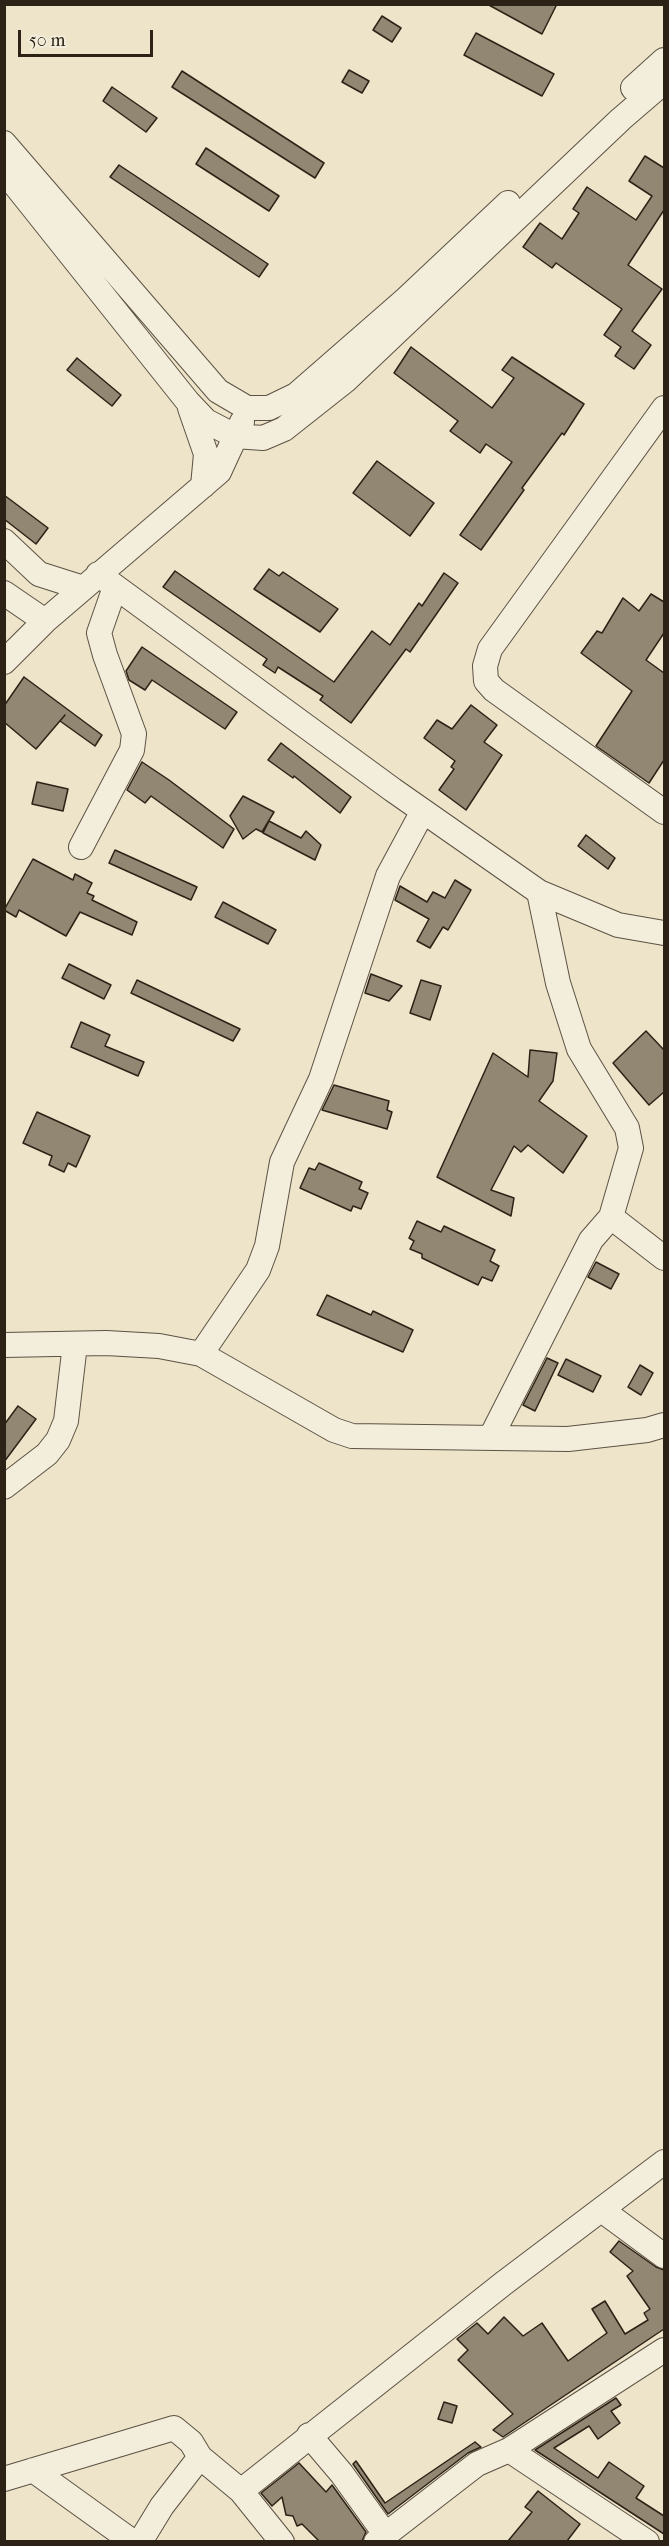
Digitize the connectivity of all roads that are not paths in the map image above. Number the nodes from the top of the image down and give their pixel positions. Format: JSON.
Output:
{"nodes":[{"id":1,"x":664,"y":60,"type":"edge"},
{"id":2,"x":664,"y":82,"type":"edge"},
{"id":3,"x":4,"y":143,"type":"edge"},
{"id":4,"x":4,"y":171,"type":"edge"},
{"id":5,"x":493,"y":229,"type":"junction"},
{"id":6,"x":188,"y":402,"type":"junction"},
{"id":7,"x":247,"y":408,"type":"junction"},
{"id":8,"x":661,"y":421,"type":"edge"},
{"id":9,"x":235,"y":436,"type":"junction"},
{"id":10,"x":202,"y":486,"type":"junction"},
{"id":11,"x":4,"y":541,"type":"edge"},
{"id":12,"x":99,"y":583,"type":"junction"},
{"id":13,"x":4,"y":593,"type":"edge"},
{"id":14,"x":45,"y":621,"type":"junction"},
{"id":15,"x":4,"y":662,"type":"edge"},
{"id":16,"x":423,"y":811,"type":"junction"},
{"id":17,"x":664,"y":812,"type":"edge"},
{"id":18,"x":81,"y":847,"type":"dead end"},
{"id":19,"x":539,"y":892,"type":"junction"},
{"id":20,"x":664,"y":933,"type":"edge"},
{"id":21,"x":610,"y":1217,"type":"junction"},
{"id":22,"x":664,"y":1258,"type":"edge"},
{"id":23,"x":75,"y":1344,"type":"junction"},
{"id":24,"x":4,"y":1345,"type":"edge"},
{"id":25,"x":201,"y":1354,"type":"junction"},
{"id":26,"x":664,"y":1425,"type":"edge"},
{"id":27,"x":491,"y":1437,"type":"junction"},
{"id":28,"x":4,"y":1487,"type":"edge"},
{"id":29,"x":664,"y":2162,"type":"edge"},
{"id":30,"x":603,"y":2211,"type":"junction"},
{"id":31,"x":664,"y":2256,"type":"edge"},
{"id":32,"x":664,"y":2350,"type":"edge"},
{"id":33,"x":309,"y":2435,"type":"junction"},
{"id":34,"x":509,"y":2450,"type":"junction"},
{"id":35,"x":200,"y":2457,"type":"junction"},
{"id":36,"x":33,"y":2470,"type":"junction"},
{"id":37,"x":4,"y":2479,"type":"edge"},
{"id":38,"x":241,"y":2491,"type":"junction"},
{"id":39,"x":380,"y":2538,"type":"edge"},
{"id":40,"x":133,"y":2541,"type":"edge"},
{"id":41,"x":140,"y":2541,"type":"edge"},
{"id":42,"x":282,"y":2541,"type":"edge"},
{"id":43,"x":647,"y":2541,"type":"edge"}],
"edges":[{"from":1,"to":5,"type":"street"},
{"from":2,"to":5,"type":"street"},
{"from":3,"to":7,"type":"street"},
{"from":4,"to":6,"type":"street"},
{"from":5,"to":7,"type":"street"},
{"from":5,"to":9,"type":"street"},
{"from":6,"to":9,"type":"street"},
{"from":6,"to":10,"type":"street"},
{"from":7,"to":9,"type":"street"},
{"from":8,"to":17,"type":"street"},
{"from":9,"to":10,"type":"street"},
{"from":10,"to":12,"type":"street"},
{"from":11,"to":12,"type":"street"},
{"from":12,"to":14,"type":"street"},
{"from":12,"to":16,"type":"street"},
{"from":12,"to":18,"type":"street"},
{"from":13,"to":14,"type":"street"},
{"from":14,"to":15,"type":"street"},
{"from":16,"to":19,"type":"street"},
{"from":16,"to":25,"type":"street"},
{"from":19,"to":20,"type":"street"},
{"from":19,"to":21,"type":"street"},
{"from":21,"to":22,"type":"street"},
{"from":21,"to":27,"type":"street"},
{"from":23,"to":24,"type":"street"},
{"from":23,"to":25,"type":"street"},
{"from":23,"to":28,"type":"street"},
{"from":25,"to":27,"type":"street"},
{"from":26,"to":27,"type":"street"},
{"from":29,"to":30,"type":"street"},
{"from":30,"to":31,"type":"street"},
{"from":30,"to":33,"type":"street"},
{"from":32,"to":34,"type":"street"},
{"from":33,"to":38,"type":"street"},
{"from":33,"to":39,"type":"street"},
{"from":34,"to":39,"type":"street"},
{"from":34,"to":43,"type":"street"},
{"from":35,"to":36,"type":"street"},
{"from":35,"to":38,"type":"street"},
{"from":35,"to":41,"type":"street"},
{"from":36,"to":37,"type":"street"},
{"from":36,"to":40,"type":"street"},
{"from":38,"to":42,"type":"street"}]}
